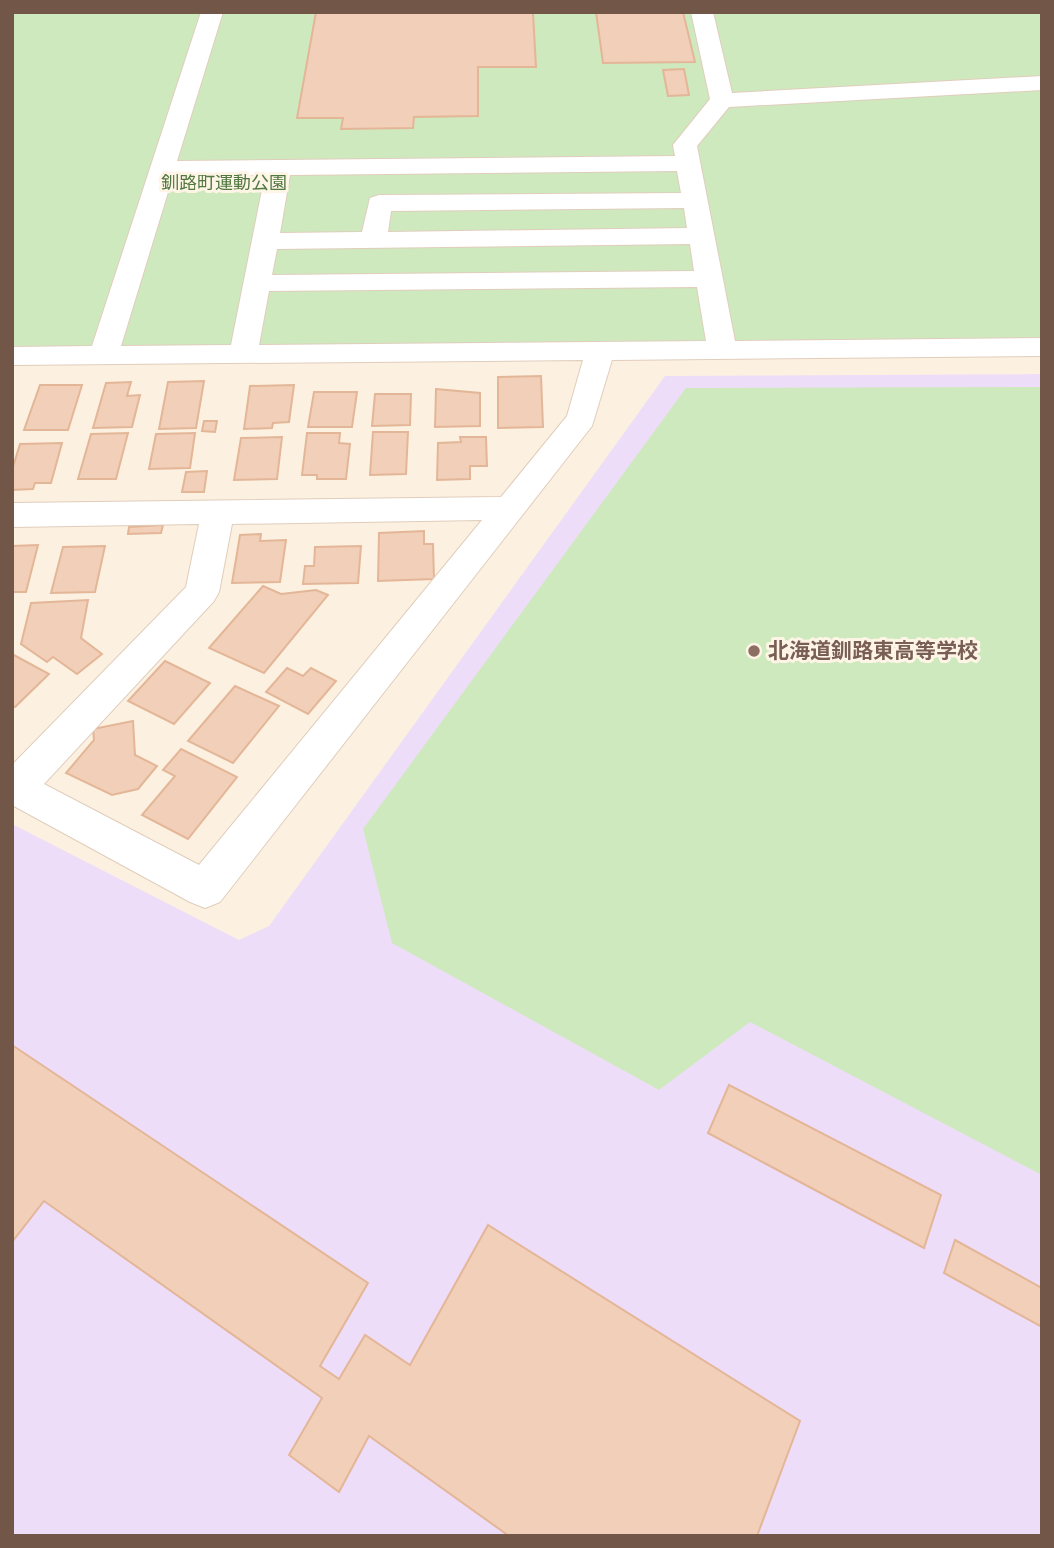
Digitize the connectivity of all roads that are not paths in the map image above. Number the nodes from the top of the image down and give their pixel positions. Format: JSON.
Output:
{"nodes":[{"id":1,"x":212,"y":12,"type":"edge"},
{"id":2,"x":702,"y":12,"type":"edge"},
{"id":3,"x":1042,"y":83,"type":"edge"},
{"id":4,"x":722,"y":100,"type":"junction"},
{"id":5,"x":689,"y":163,"type":"junction"},
{"id":6,"x":279,"y":168,"type":"junction"},
{"id":7,"x":164,"y":169,"type":"junction"},
{"id":8,"x":695,"y":200,"type":"junction"},
{"id":9,"x":702,"y":236,"type":"junction"},
{"id":10,"x":374,"y":240,"type":"junction"},
{"id":11,"x":266,"y":241,"type":"junction"},
{"id":12,"x":709,"y":279,"type":"junction"},
{"id":13,"x":258,"y":283,"type":"junction"},
{"id":14,"x":1042,"y":347,"type":"edge"},
{"id":15,"x":600,"y":350,"type":"junction"},
{"id":16,"x":722,"y":350,"type":"junction"},
{"id":17,"x":104,"y":355,"type":"junction"},
{"id":18,"x":243,"y":355,"type":"junction"},
{"id":19,"x":12,"y":356,"type":"edge"},
{"id":20,"x":508,"y":508,"type":"junction"},
{"id":21,"x":218,"y":512,"type":"junction"},
{"id":22,"x":12,"y":515,"type":"edge"},
{"id":23,"x":13,"y":787,"type":"edge"}],
"edges":[{"from":1,"to":7,"type":"street"},
{"from":2,"to":4,"type":"street"},
{"from":3,"to":4,"type":"street"},
{"from":4,"to":5,"type":"street"},
{"from":5,"to":6,"type":"street"},
{"from":5,"to":8,"type":"street"},
{"from":6,"to":7,"type":"street"},
{"from":6,"to":11,"type":"street"},
{"from":7,"to":17,"type":"street"},
{"from":8,"to":9,"type":"street"},
{"from":8,"to":10,"type":"street"},
{"from":9,"to":10,"type":"street"},
{"from":9,"to":12,"type":"street"},
{"from":10,"to":11,"type":"street"},
{"from":11,"to":13,"type":"street"},
{"from":12,"to":13,"type":"street"},
{"from":12,"to":16,"type":"street"},
{"from":13,"to":18,"type":"street"},
{"from":14,"to":16,"type":"street"},
{"from":15,"to":16,"type":"street"},
{"from":15,"to":18,"type":"street"},
{"from":15,"to":20,"type":"street"},
{"from":17,"to":18,"type":"street"},
{"from":17,"to":19,"type":"street"},
{"from":20,"to":21,"type":"street"},
{"from":20,"to":23,"type":"street"},
{"from":21,"to":22,"type":"street"},
{"from":21,"to":23,"type":"street"}]}
